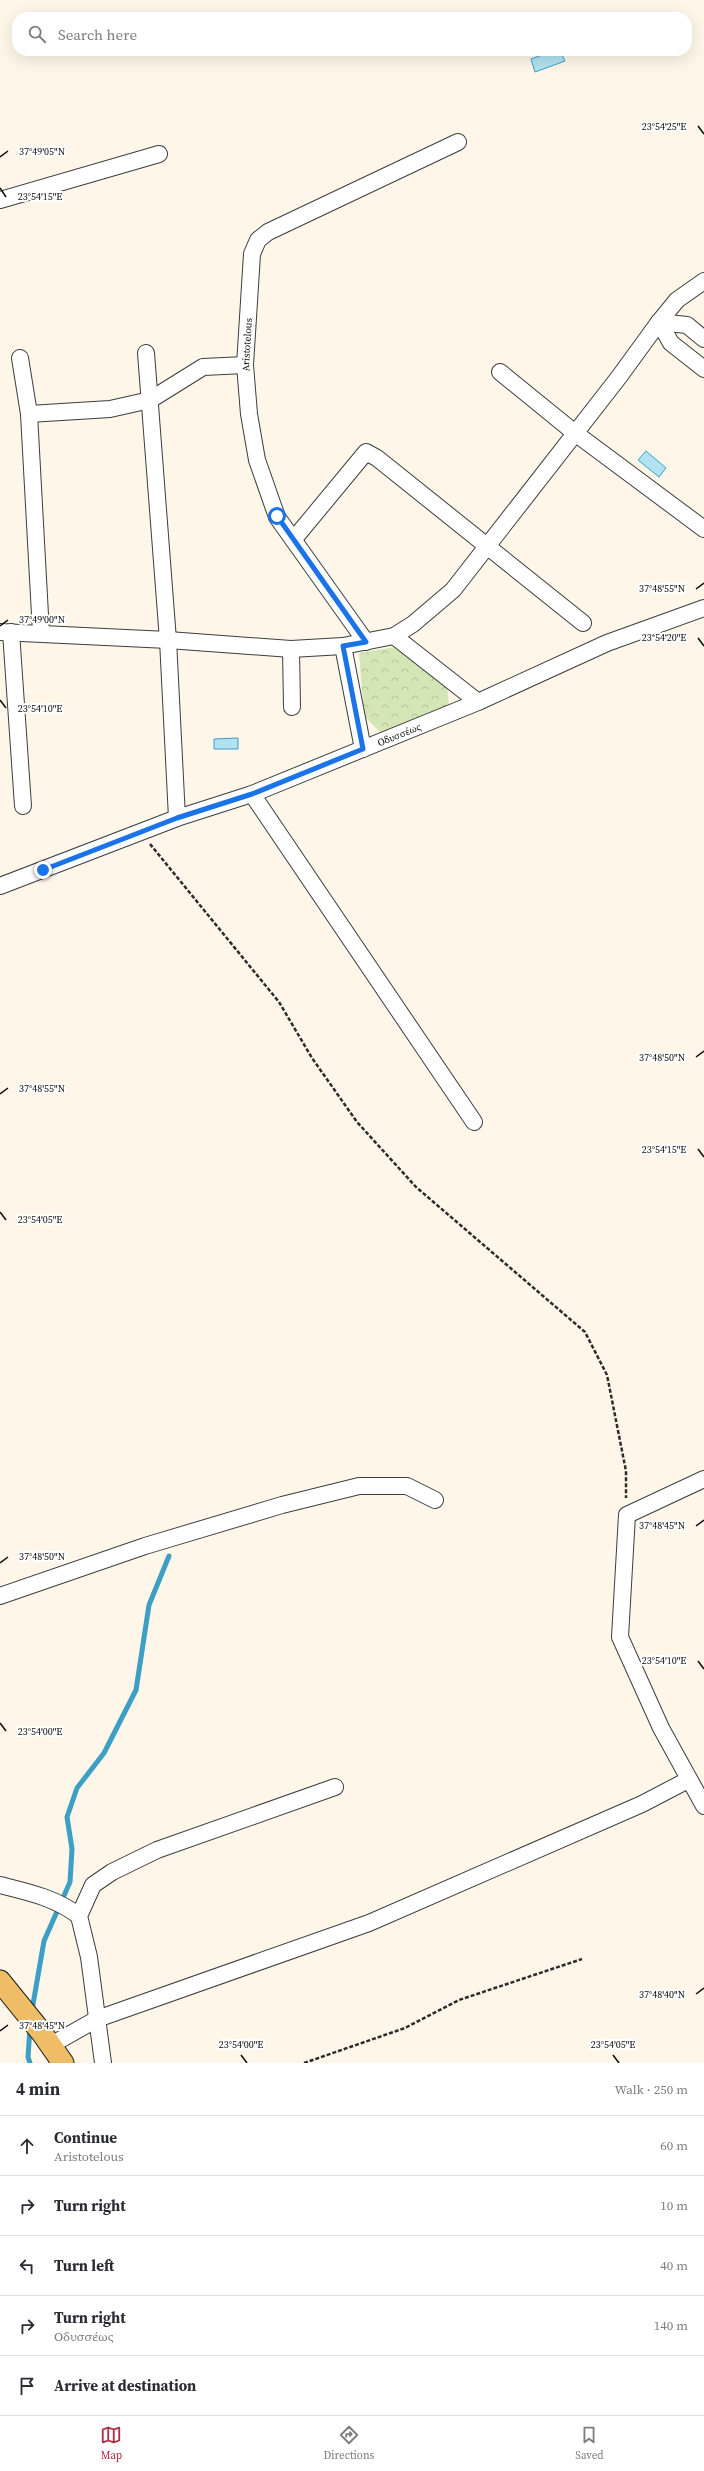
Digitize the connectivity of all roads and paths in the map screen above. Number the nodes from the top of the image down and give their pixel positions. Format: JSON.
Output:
{"nodes":[{"id":1,"x":458,"y":142,"type":"dead end"},
{"id":2,"x":159,"y":154,"type":"dead end"},
{"id":3,"x":0,"y":200,"type":"edge"},
{"id":4,"x":704,"y":281,"type":"edge"},
{"id":5,"x":659,"y":322,"type":"junction"},
{"id":6,"x":704,"y":339,"type":"edge"},
{"id":7,"x":146,"y":353,"type":"dead end"},
{"id":8,"x":20,"y":358,"type":"dead end"},
{"id":9,"x":245,"y":365,"type":"junction"},
{"id":10,"x":704,"y":369,"type":"edge"},
{"id":11,"x":500,"y":372,"type":"dead end"},
{"id":12,"x":150,"y":400,"type":"junction"},
{"id":13,"x":29,"y":414,"type":"junction"},
{"id":14,"x":575,"y":432,"type":"junction"},
{"id":15,"x":704,"y":530,"type":"edge"},
{"id":16,"x":294,"y":539,"type":"junction"},
{"id":17,"x":488,"y":545,"type":"junction"},
{"id":18,"x":704,"y":608,"type":"edge"},
{"id":19,"x":583,"y":623,"type":"dead end"},
{"id":20,"x":6,"y":632,"type":"edge"},
{"id":21,"x":41,"y":633,"type":"junction"},
{"id":22,"x":394,"y":636,"type":"junction"},
{"id":23,"x":168,"y":640,"type":"junction"},
{"id":24,"x":366,"y":642,"type":"junction"},
{"id":25,"x":343,"y":646,"type":"junction"},
{"id":26,"x":291,"y":649,"type":"junction"},
{"id":27,"x":478,"y":702,"type":"junction"},
{"id":28,"x":292,"y":707,"type":"dead end"},
{"id":29,"x":363,"y":749,"type":"junction"},
{"id":30,"x":252,"y":794,"type":"junction"},
{"id":31,"x":23,"y":806,"type":"dead end"},
{"id":32,"x":177,"y":818,"type":"junction"},
{"id":33,"x":141,"y":833,"type":"junction"},
{"id":34,"x":0,"y":886,"type":"edge"},
{"id":35,"x":474,"y":1122,"type":"dead end"},
{"id":36,"x":704,"y":1479,"type":"edge"},
{"id":37,"x":435,"y":1500,"type":"dead end"},
{"id":38,"x":627,"y":1515,"type":"junction"},
{"id":39,"x":0,"y":1596,"type":"edge"},
{"id":40,"x":688,"y":1780,"type":"junction"},
{"id":41,"x":335,"y":1787,"type":"dead end"},
{"id":42,"x":704,"y":1806,"type":"edge"},
{"id":43,"x":0,"y":1885,"type":"edge"},
{"id":44,"x":74,"y":1911,"type":"junction"},
{"id":45,"x":582,"y":1959,"type":"dead end"},
{"id":46,"x":0,"y":1981,"type":"edge"},
{"id":47,"x":97,"y":2019,"type":"junction"},
{"id":48,"x":46,"y":2039,"type":"junction"},
{"id":49,"x":63,"y":2063,"type":"edge"},
{"id":50,"x":103,"y":2063,"type":"edge"},
{"id":51,"x":304,"y":2063,"type":"edge"}],
"edges":[{"from":1,"to":9,"type":"street","name":"Aristotelous"},
{"from":2,"to":3,"type":"street"},
{"from":4,"to":5,"type":"street"},
{"from":5,"to":6,"type":"street"},
{"from":5,"to":10,"type":"street"},
{"from":5,"to":14,"type":"street"},
{"from":7,"to":12,"type":"street"},
{"from":8,"to":13,"type":"street"},
{"from":9,"to":12,"type":"street"},
{"from":9,"to":16,"type":"street","name":"Aristotelous"},
{"from":11,"to":14,"type":"street"},
{"from":12,"to":13,"type":"street"},
{"from":12,"to":23,"type":"street"},
{"from":13,"to":21,"type":"street"},
{"from":14,"to":15,"type":"street"},
{"from":14,"to":17,"type":"street"},
{"from":16,"to":17,"type":"street"},
{"from":16,"to":24,"type":"street","name":"Aristotelous"},
{"from":17,"to":19,"type":"street"},
{"from":17,"to":22,"type":"street"},
{"from":18,"to":27,"type":"street","name":"Οδυσσέως"},
{"from":20,"to":21,"type":"street"},
{"from":20,"to":31,"type":"street"},
{"from":21,"to":23,"type":"street"},
{"from":22,"to":24,"type":"street"},
{"from":22,"to":27,"type":"street"},
{"from":23,"to":26,"type":"street"},
{"from":23,"to":32,"type":"street"},
{"from":24,"to":25,"type":"street"},
{"from":25,"to":26,"type":"street"},
{"from":25,"to":29,"type":"street"},
{"from":26,"to":28,"type":"street"},
{"from":27,"to":29,"type":"street","name":"Οδυσσέως"},
{"from":29,"to":30,"type":"street","name":"Οδυσσέως"},
{"from":30,"to":32,"type":"street","name":"Οδυσσέως"},
{"from":30,"to":35,"type":"street"},
{"from":32,"to":33,"type":"street","name":"Οδυσσέως"},
{"from":33,"to":34,"type":"street","name":"Οδυσσέως"},
{"from":33,"to":38,"type":"path"},
{"from":36,"to":38,"type":"street"},
{"from":37,"to":39,"type":"street"},
{"from":38,"to":40,"type":"street"},
{"from":40,"to":42,"type":"street"},
{"from":40,"to":47,"type":"street"},
{"from":41,"to":44,"type":"street"},
{"from":43,"to":44,"type":"street"},
{"from":44,"to":47,"type":"street"},
{"from":45,"to":51,"type":"path"},
{"from":46,"to":48,"type":"main road"},
{"from":47,"to":48,"type":"street"},
{"from":47,"to":50,"type":"street"},
{"from":48,"to":49,"type":"main road"}]}
